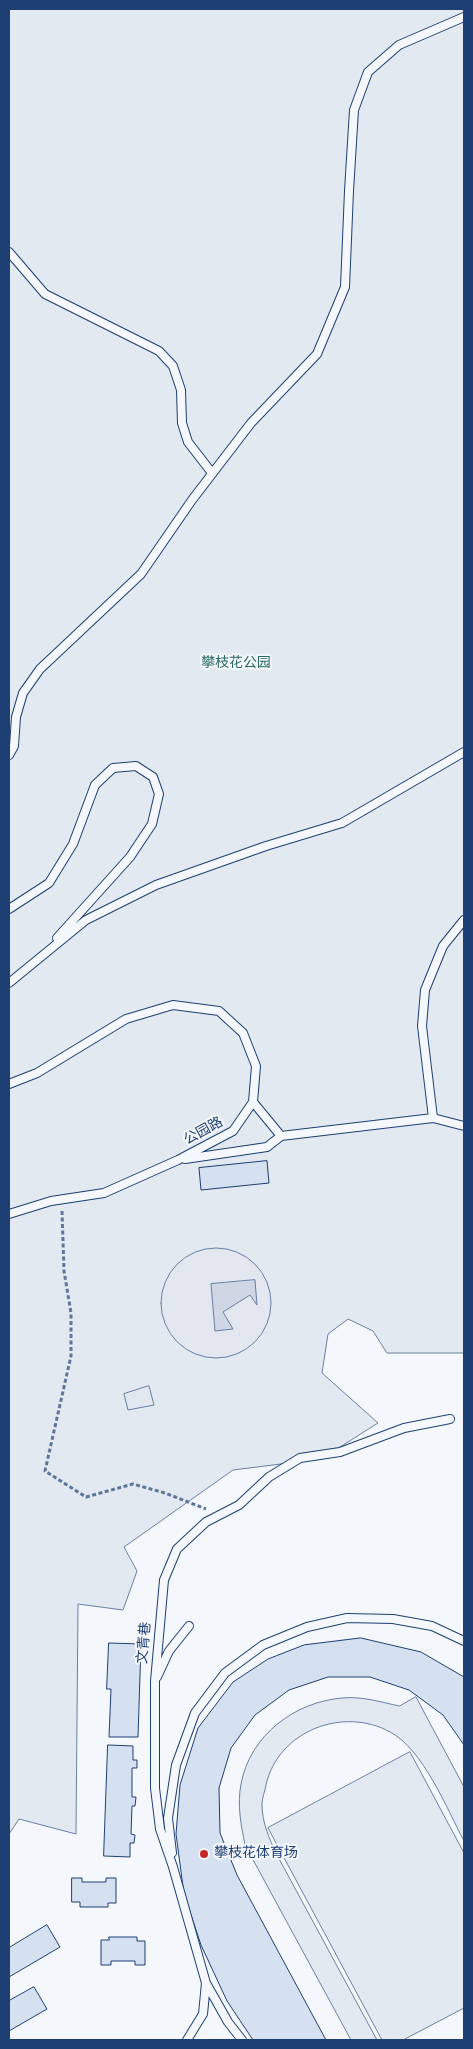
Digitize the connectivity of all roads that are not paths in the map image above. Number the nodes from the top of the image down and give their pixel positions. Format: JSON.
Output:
{"nodes":[{"id":1,"x":464,"y":17,"type":"edge"},
{"id":2,"x":9,"y":252,"type":"edge"},
{"id":3,"x":212,"y":473,"type":"junction"},
{"id":4,"x":464,"y":752,"type":"edge"},
{"id":5,"x":9,"y":755,"type":"edge"},
{"id":6,"x":9,"y":909,"type":"edge"},
{"id":7,"x":464,"y":920,"type":"edge"},
{"id":8,"x":41,"y":957,"type":"junction"},
{"id":9,"x":9,"y":983,"type":"edge"},
{"id":10,"x":9,"y":1084,"type":"edge"},
{"id":11,"x":253,"y":1102,"type":"junction"},
{"id":12,"x":433,"y":1118,"type":"junction"},
{"id":13,"x":464,"y":1126,"type":"edge"},
{"id":14,"x":281,"y":1136,"type":"junction"},
{"id":15,"x":178,"y":1160,"type":"junction"},
{"id":16,"x":9,"y":1214,"type":"edge"},
{"id":17,"x":450,"y":1419,"type":"dead end"},
{"id":18,"x":188,"y":1626,"type":"dead end"},
{"id":19,"x":464,"y":1641,"type":"edge"},
{"id":20,"x":155,"y":1681,"type":"junction"},
{"id":21,"x":173,"y":1867,"type":"junction"},
{"id":22,"x":206,"y":1983,"type":"junction"},
{"id":23,"x":187,"y":2040,"type":"edge"},
{"id":24,"x":242,"y":2040,"type":"edge"}],
"edges":[{"from":1,"to":3,"type":"lane"},
{"from":2,"to":3,"type":"lane"},
{"from":3,"to":5,"type":"lane"},
{"from":4,"to":8,"type":"lane"},
{"from":6,"to":8,"type":"lane"},
{"from":7,"to":12,"type":"lane"},
{"from":8,"to":9,"type":"lane"},
{"from":10,"to":11,"type":"lane","name":"公园路"},
{"from":11,"to":14,"type":"lane"},
{"from":11,"to":15,"type":"lane","name":"公园路"},
{"from":12,"to":13,"type":"lane"},
{"from":12,"to":14,"type":"lane"},
{"from":14,"to":15,"type":"lane"},
{"from":15,"to":16,"type":"lane","name":"公园路"},
{"from":17,"to":20,"type":"lane","name":"文青巷"},
{"from":18,"to":20,"type":"lane"},
{"from":19,"to":21,"type":"lane"},
{"from":20,"to":21,"type":"lane","name":"文青巷"},
{"from":21,"to":22,"type":"lane","name":"文青巷"},
{"from":22,"to":23,"type":"lane","name":"文青巷"},
{"from":22,"to":24,"type":"lane"}]}
